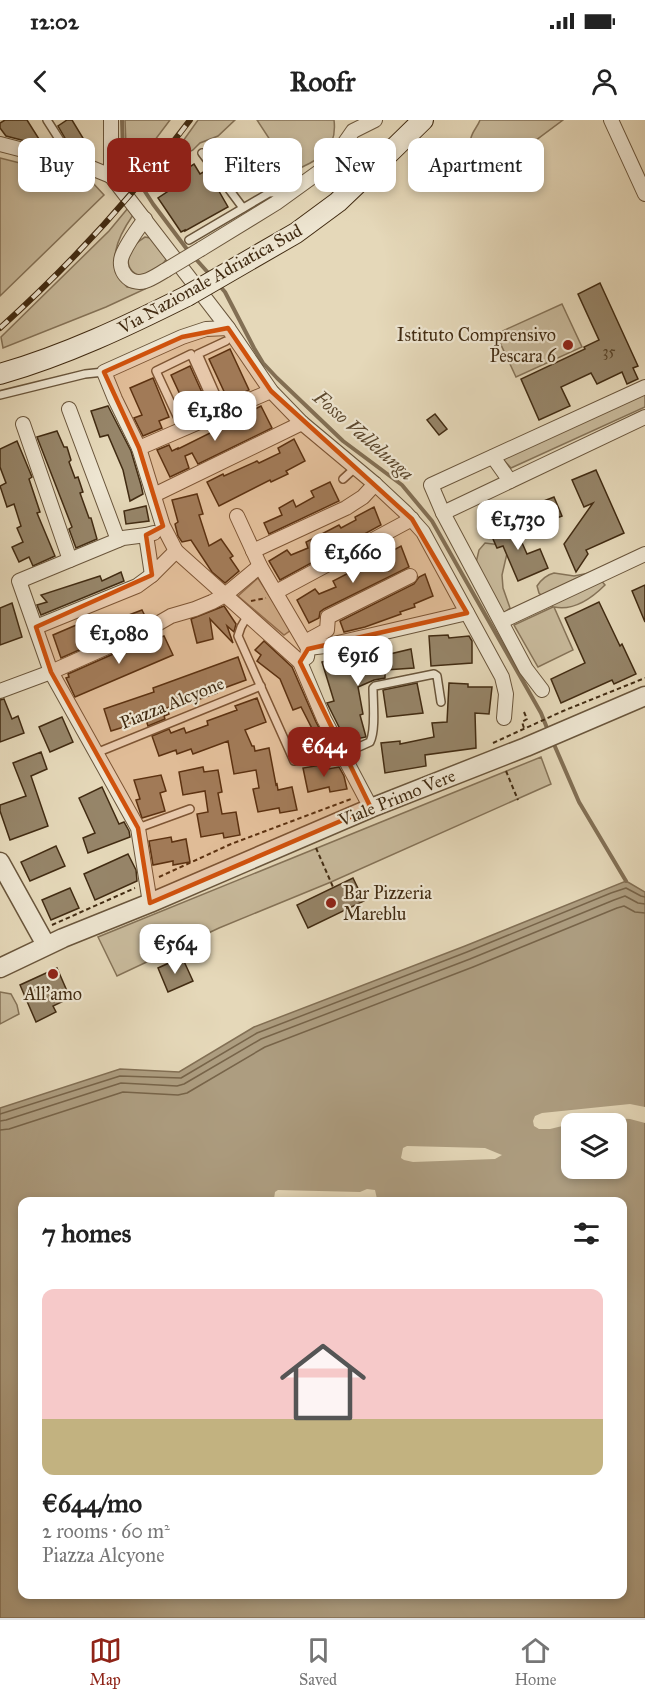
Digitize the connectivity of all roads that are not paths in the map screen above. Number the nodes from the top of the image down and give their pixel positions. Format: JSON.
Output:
{"nodes":[{"id":1,"x":47,"y":120,"type":"edge"},
{"id":2,"x":111,"y":120,"type":"edge"},
{"id":3,"x":375,"y":120,"type":"edge"},
{"id":4,"x":423,"y":120,"type":"edge"},
{"id":5,"x":611,"y":120,"type":"edge"},
{"id":6,"x":58,"y":138,"type":"edge"},
{"id":7,"x":111,"y":138,"type":"edge"},
{"id":8,"x":0,"y":144,"type":"edge"},
{"id":9,"x":18,"y":149,"type":"edge"},
{"id":10,"x":202,"y":153,"type":"dead end"},
{"id":11,"x":302,"y":184,"type":"edge"},
{"id":12,"x":123,"y":192,"type":"edge"},
{"id":13,"x":291,"y":192,"type":"joint"},
{"id":14,"x":645,"y":194,"type":"edge"},
{"id":15,"x":243,"y":208,"type":"junction"},
{"id":16,"x":144,"y":219,"type":"junction"},
{"id":17,"x":189,"y":240,"type":"dead end"},
{"id":18,"x":227,"y":334,"type":"junction"},
{"id":19,"x":104,"y":372,"type":"junction"},
{"id":20,"x":0,"y":374,"type":"edge"},
{"id":21,"x":645,"y":387,"type":"edge"},
{"id":22,"x":271,"y":391,"type":"junction"},
{"id":23,"x":0,"y":395,"type":"edge"},
{"id":24,"x":69,"y":409,"type":"dead end"},
{"id":25,"x":221,"y":413,"type":"junction"},
{"id":26,"x":645,"y":417,"type":"edge"},
{"id":27,"x":302,"y":423,"type":"junction"},
{"id":28,"x":23,"y":424,"type":"dead end"},
{"id":29,"x":183,"y":429,"type":"junction"},
{"id":30,"x":139,"y":447,"type":"junction"},
{"id":31,"x":493,"y":457,"type":"junction"},
{"id":32,"x":355,"y":468,"type":"junction"},
{"id":33,"x":343,"y":478,"type":"dead end"},
{"id":34,"x":510,"y":481,"type":"junction"},
{"id":35,"x":375,"y":484,"type":"junction"},
{"id":36,"x":154,"y":495,"type":"junction"},
{"id":37,"x":443,"y":513,"type":"junction"},
{"id":38,"x":237,"y":516,"type":"dead end"},
{"id":39,"x":412,"y":519,"type":"junction"},
{"id":40,"x":163,"y":526,"type":"junction"},
{"id":41,"x":146,"y":535,"type":"junction"},
{"id":42,"x":118,"y":540,"type":"junction"},
{"id":43,"x":176,"y":551,"type":"junction"},
{"id":44,"x":253,"y":551,"type":"junction"},
{"id":45,"x":645,"y":554,"type":"edge"},
{"id":46,"x":70,"y":560,"type":"junction"},
{"id":47,"x":260,"y":566,"type":"junction"},
{"id":48,"x":152,"y":575,"type":"junction"},
{"id":49,"x":410,"y":576,"type":"dead end"},
{"id":50,"x":225,"y":595,"type":"junction"},
{"id":51,"x":273,"y":595,"type":"junction"},
{"id":52,"x":242,"y":611,"type":"junction"},
{"id":53,"x":467,"y":613,"type":"junction"},
{"id":54,"x":502,"y":621,"type":"junction"},
{"id":55,"x":36,"y":627,"type":"junction"},
{"id":56,"x":307,"y":645,"type":"junction"},
{"id":57,"x":300,"y":662,"type":"junction"},
{"id":58,"x":51,"y":672,"type":"junction"},
{"id":59,"x":261,"y":686,"type":"junction"},
{"id":60,"x":542,"y":690,"type":"dead end"},
{"id":61,"x":0,"y":691,"type":"edge"},
{"id":62,"x":645,"y":696,"type":"edge"},
{"id":63,"x":441,"y":702,"type":"dead end"},
{"id":64,"x":504,"y":718,"type":"dead end"},
{"id":65,"x":96,"y":753,"type":"junction"},
{"id":66,"x":343,"y":754,"type":"junction"},
{"id":67,"x":364,"y":802,"type":"junction"},
{"id":68,"x":190,"y":809,"type":"dead end"},
{"id":69,"x":138,"y":828,"type":"junction"},
{"id":70,"x":0,"y":862,"type":"edge"},
{"id":71,"x":150,"y":903,"type":"junction"},
{"id":72,"x":46,"y":937,"type":"junction"},
{"id":73,"x":0,"y":968,"type":"edge"}],
"edges":[{"from":1,"to":6,"type":"lane"},
{"from":2,"to":7,"type":"street"},
{"from":3,"to":11,"type":"street"},
{"from":4,"to":20,"type":"main road","name":"Via Nazionale Adriatica Sud","bridge":true},
{"from":5,"to":14,"type":"street"},
{"from":8,"to":9,"type":"street"},
{"from":10,"to":15,"type":"lane"},
{"from":12,"to":16,"type":"street"},
{"from":13,"to":15,"type":"lane"},
{"from":13,"to":16,"type":"street","bridge":true},
{"from":15,"to":17,"type":"lane"},
{"from":16,"to":18,"type":"street"},
{"from":18,"to":19,"type":"street"},
{"from":18,"to":22,"type":"street"},
{"from":18,"to":25,"type":"lane"},
{"from":19,"to":23,"type":"lane"},
{"from":19,"to":30,"type":"street"},
{"from":21,"to":31,"type":"street"},
{"from":22,"to":25,"type":"street"},
{"from":22,"to":27,"type":"street"},
{"from":24,"to":42,"type":"street"},
{"from":25,"to":29,"type":"street"},
{"from":25,"to":29,"type":"lane"},
{"from":26,"to":34,"type":"street"},
{"from":27,"to":32,"type":"street"},
{"from":27,"to":36,"type":"street"},
{"from":28,"to":46,"type":"street"},
{"from":29,"to":30,"type":"street"},
{"from":30,"to":36,"type":"street"},
{"from":31,"to":34,"type":"street"},
{"from":31,"to":37,"type":"street"},
{"from":32,"to":33,"type":"lane"},
{"from":32,"to":35,"type":"street"},
{"from":34,"to":37,"type":"street"},
{"from":35,"to":39,"type":"street"},
{"from":35,"to":44,"type":"street"},
{"from":36,"to":40,"type":"street"},
{"from":37,"to":54,"type":"street"},
{"from":38,"to":44,"type":"street"},
{"from":39,"to":51,"type":"street"},
{"from":39,"to":53,"type":"street"},
{"from":40,"to":41,"type":"street"},
{"from":40,"to":43,"type":"street"},
{"from":41,"to":42,"type":"street"},
{"from":41,"to":48,"type":"street"},
{"from":42,"to":46,"type":"street"},
{"from":43,"to":48,"type":"street"},
{"from":43,"to":50,"type":"street"},
{"from":44,"to":47,"type":"street"},
{"from":45,"to":54,"type":"street"},
{"from":46,"to":55,"type":"street"},
{"from":47,"to":50,"type":"street"},
{"from":47,"to":51,"type":"street"},
{"from":48,"to":55,"type":"street"},
{"from":49,"to":56,"type":"street"},
{"from":50,"to":52,"type":"street"},
{"from":50,"to":58,"type":"street"},
{"from":51,"to":56,"type":"street"},
{"from":52,"to":57,"type":"street"},
{"from":52,"to":59,"type":"lane"},
{"from":53,"to":56,"type":"street"},
{"from":53,"to":64,"type":"street"},
{"from":54,"to":60,"type":"street"},
{"from":55,"to":58,"type":"street"},
{"from":56,"to":57,"type":"street"},
{"from":57,"to":66,"type":"street"},
{"from":58,"to":61,"type":"street"},
{"from":58,"to":65,"type":"street"},
{"from":59,"to":65,"type":"lane","name":"Piazza Alcyone"},
{"from":59,"to":66,"type":"lane"},
{"from":62,"to":67,"type":"street","name":"Viale Primo Vere"},
{"from":63,"to":66,"type":"lane"},
{"from":65,"to":69,"type":"street"},
{"from":66,"to":67,"type":"street"},
{"from":67,"to":71,"type":"street","name":"Viale Primo Vere"},
{"from":68,"to":69,"type":"lane"},
{"from":69,"to":71,"type":"street"},
{"from":70,"to":72,"type":"street"},
{"from":71,"to":72,"type":"street","name":"Viale Primo Vere"},
{"from":72,"to":73,"type":"street","name":"Viale Primo Vere"}]}
